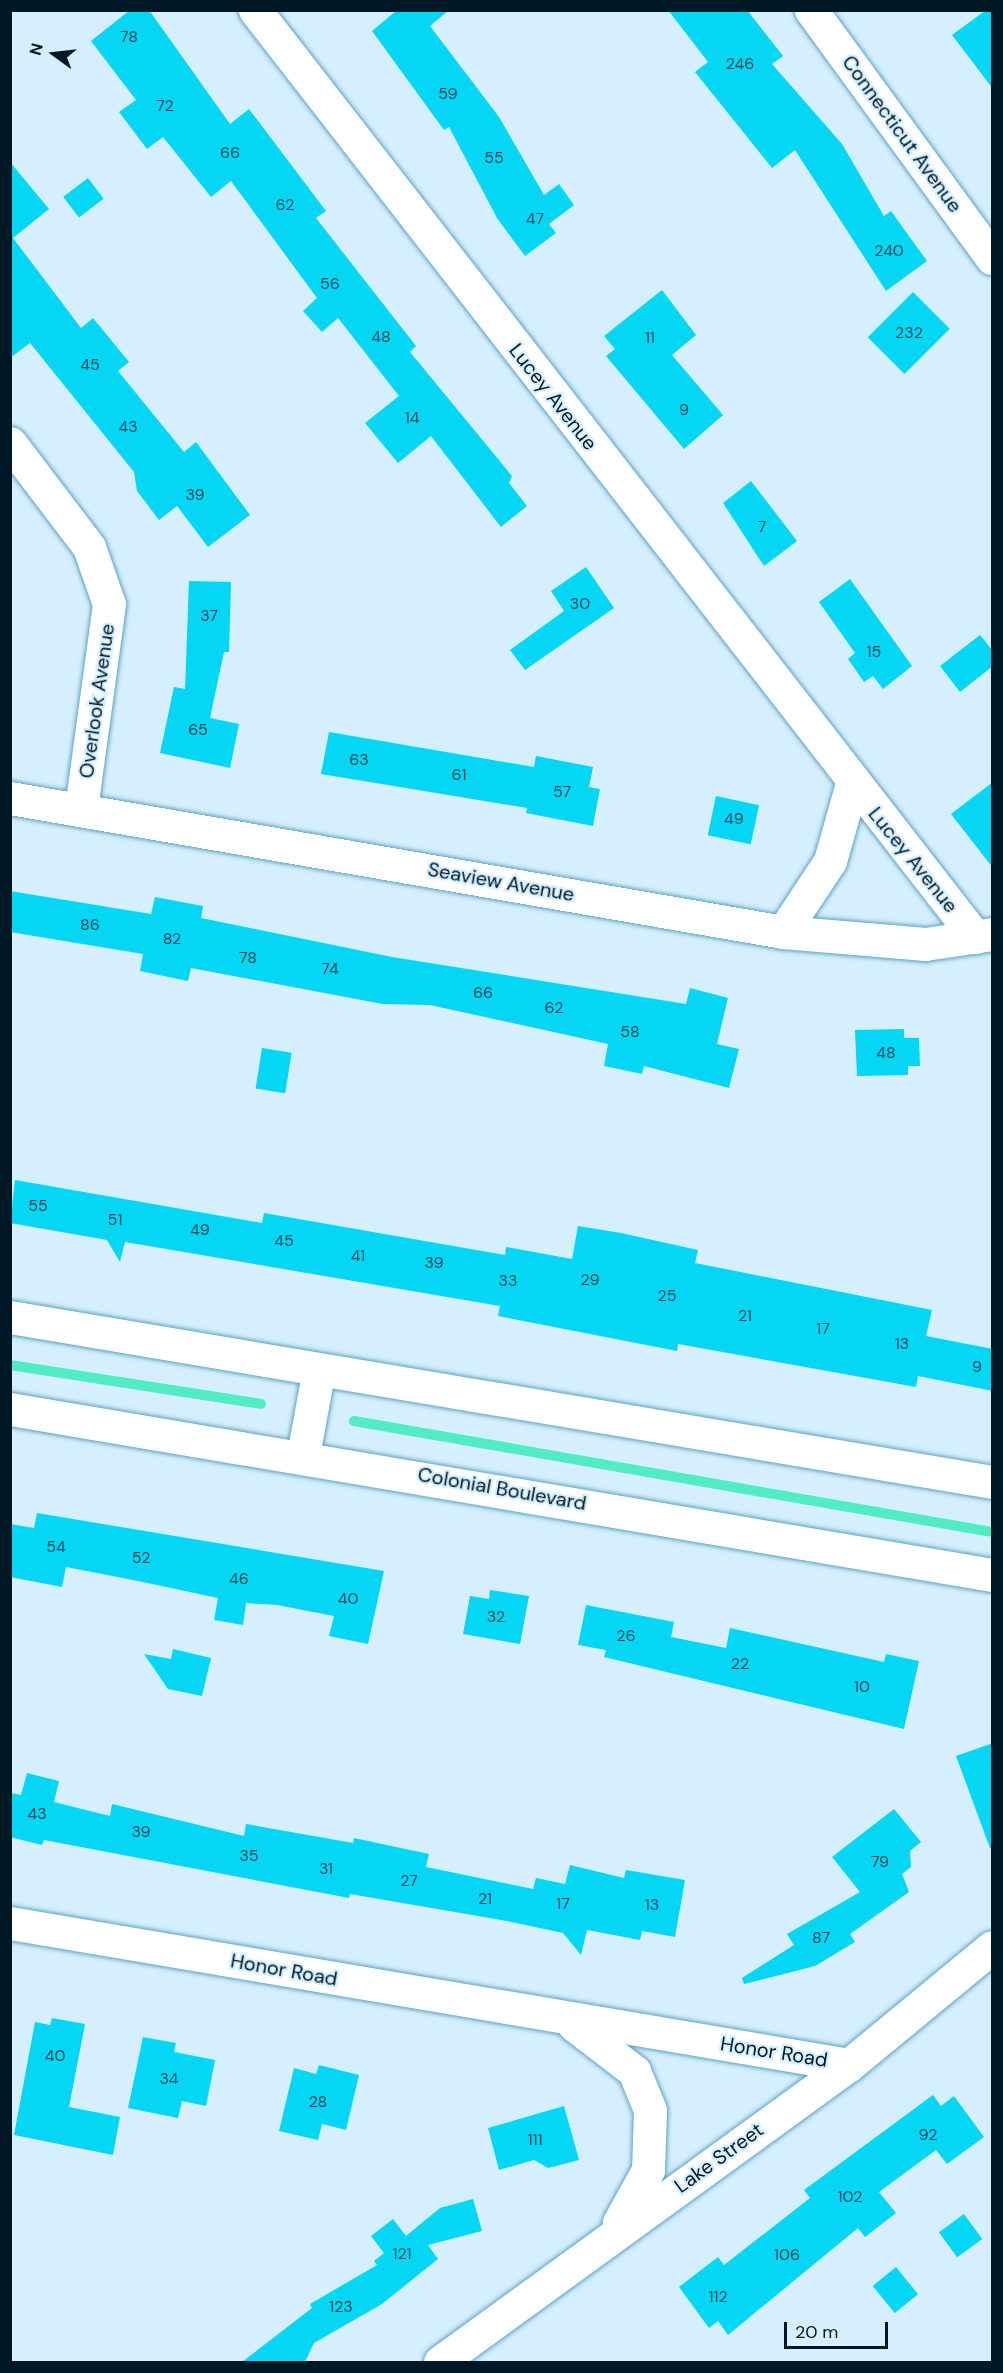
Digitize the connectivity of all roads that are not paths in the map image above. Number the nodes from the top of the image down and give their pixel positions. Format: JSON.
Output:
{"nodes":[{"id":1,"x":255,"y":10,"type":"edge"},
{"id":2,"x":811,"y":10,"type":"edge"},
{"id":3,"x":993,"y":258,"type":"edge"},
{"id":4,"x":10,"y":443,"type":"edge"},
{"id":5,"x":852,"y":783,"type":"junction"},
{"id":6,"x":10,"y":798,"type":"edge"},
{"id":7,"x":81,"y":809,"type":"junction"},
{"id":8,"x":783,"y":932,"type":"junction"},
{"id":9,"x":984,"y":935,"type":"edge"},
{"id":10,"x":10,"y":1317,"type":"edge"},
{"id":11,"x":319,"y":1369,"type":"junction"},
{"id":12,"x":10,"y":1409,"type":"edge"},
{"id":13,"x":303,"y":1455,"type":"junction"},
{"id":14,"x":993,"y":1482,"type":"edge"},
{"id":15,"x":993,"y":1575,"type":"edge"},
{"id":16,"x":10,"y":1923,"type":"edge"},
{"id":17,"x":993,"y":1947,"type":"edge"},
{"id":18,"x":556,"y":2016,"type":"junction"},
{"id":19,"x":849,"y":2065,"type":"junction"},
{"id":20,"x":602,"y":2243,"type":"junction"},
{"id":21,"x":440,"y":2362,"type":"edge"}],
"edges":[{"from":1,"to":5,"type":"street","name":"Lucey Avenue"},
{"from":2,"to":3,"type":"street","name":"Connecticut Avenue"},
{"from":4,"to":7,"type":"street","name":"Overlook Avenue"},
{"from":5,"to":8,"type":"street","name":"Lucey Avenue"},
{"from":5,"to":9,"type":"street","name":"Lucey Avenue"},
{"from":6,"to":7,"type":"street","name":"Seaview Avenue"},
{"from":7,"to":8,"type":"street","name":"Seaview Avenue"},
{"from":8,"to":9,"type":"street","name":"Seaview Avenue"},
{"from":10,"to":11,"type":"street"},
{"from":11,"to":13,"type":"street"},
{"from":11,"to":14,"type":"street"},
{"from":12,"to":13,"type":"street","name":"Colonial Boulevard"},
{"from":13,"to":15,"type":"street","name":"Colonial Boulevard"},
{"from":16,"to":18,"type":"street","name":"Honor Road"},
{"from":17,"to":19,"type":"street","name":"Lake Street"},
{"from":18,"to":19,"type":"street","name":"Honor Road"},
{"from":18,"to":20,"type":"street","name":"Honor Road"},
{"from":19,"to":20,"type":"street","name":"Lake Street"},
{"from":20,"to":21,"type":"street","name":"Lake Street"}]}
